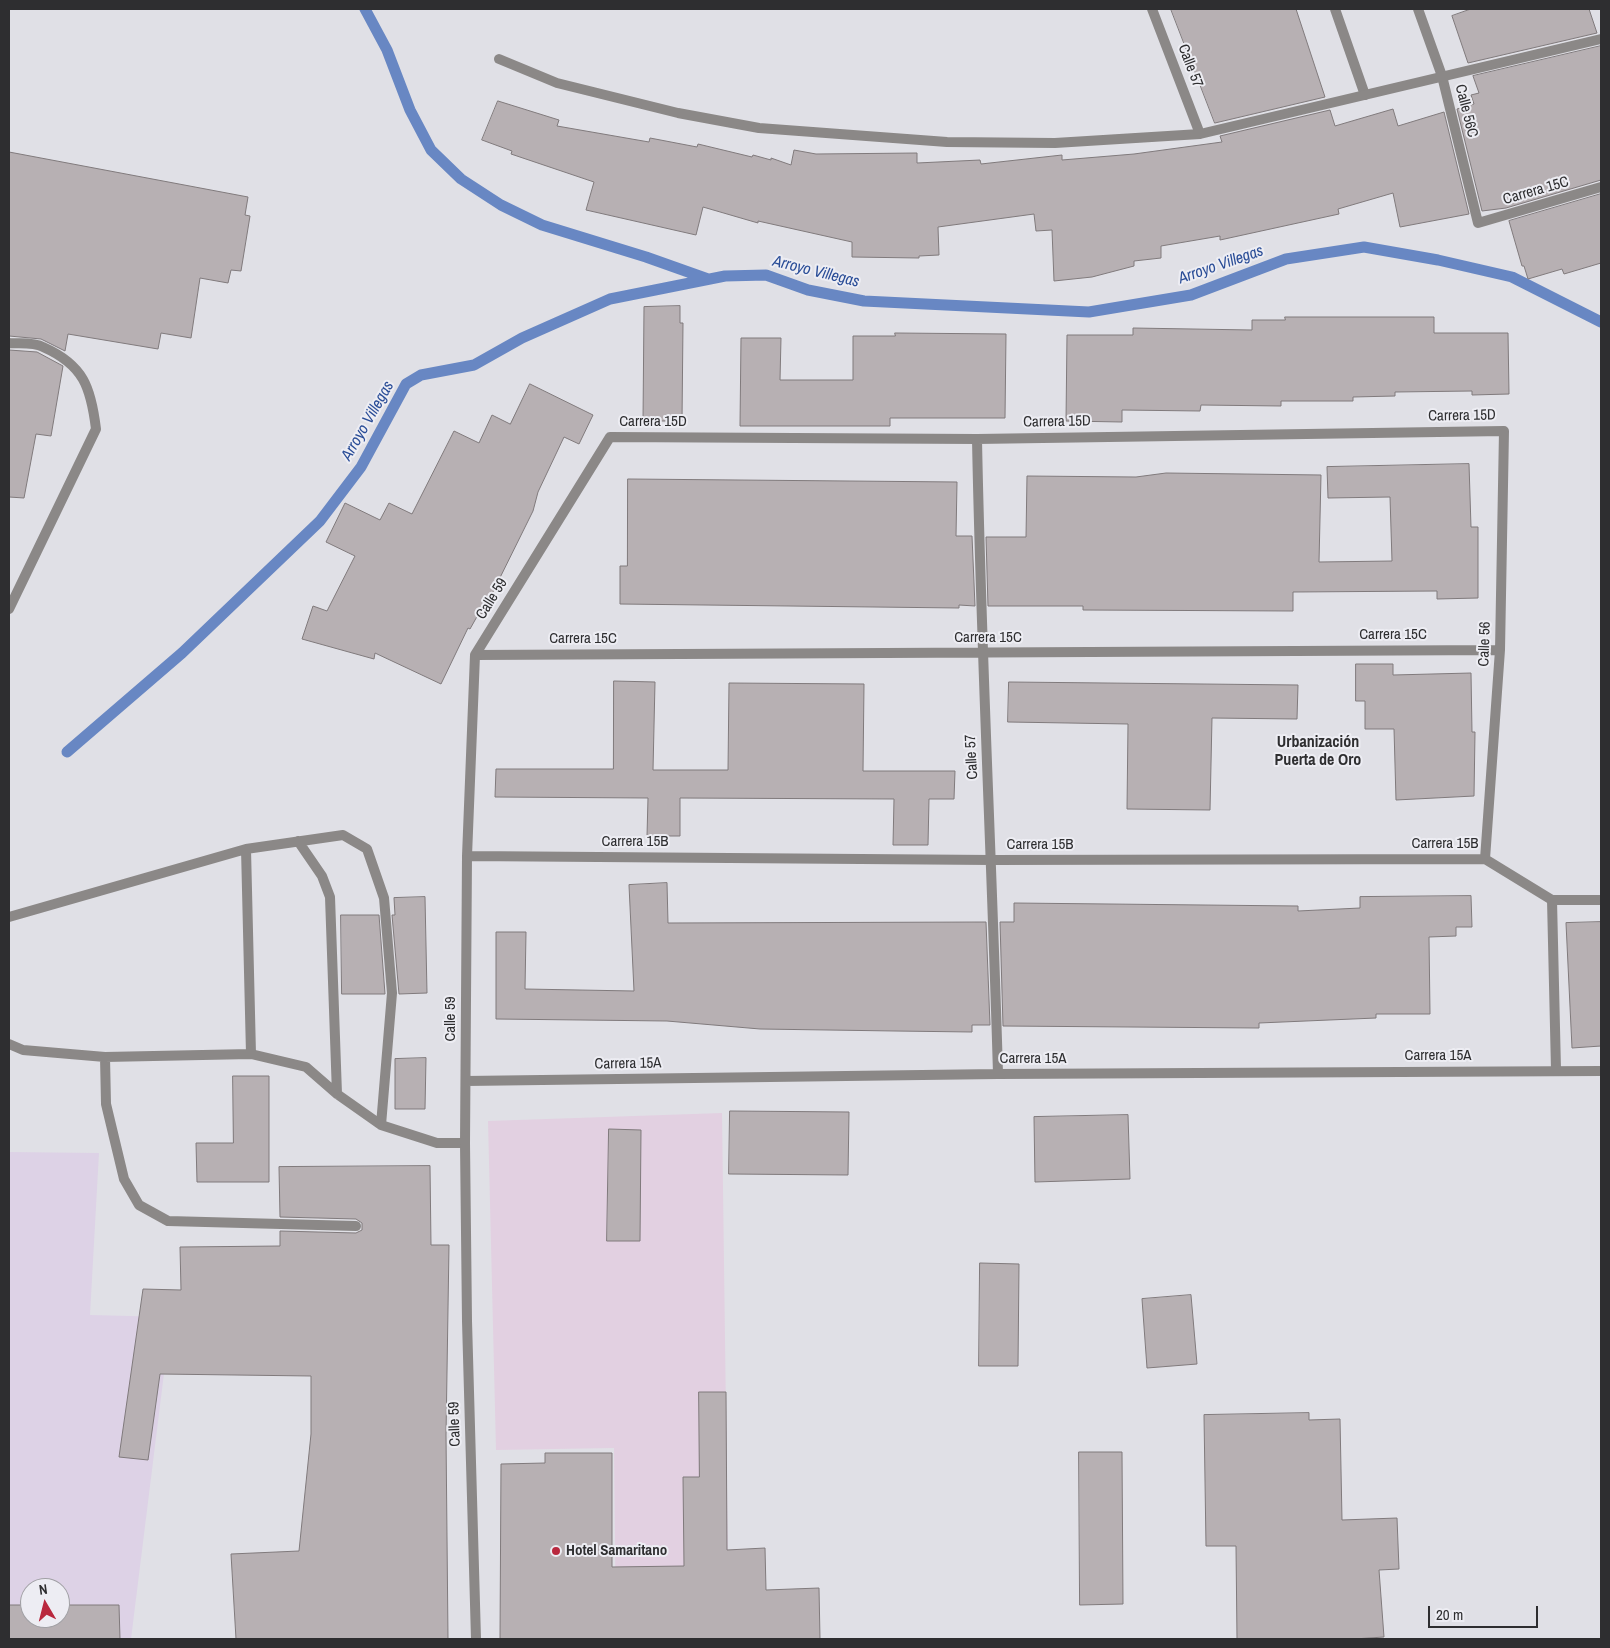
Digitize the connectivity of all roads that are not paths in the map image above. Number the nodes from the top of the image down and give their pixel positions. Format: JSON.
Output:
{"nodes":[{"id":1,"x":1152,"y":9,"type":"edge"},
{"id":2,"x":1335,"y":9,"type":"edge"},
{"id":3,"x":1418,"y":9,"type":"edge"},
{"id":4,"x":1601,"y":39,"type":"edge"},
{"id":5,"x":499,"y":59,"type":"dead end"},
{"id":6,"x":1442,"y":76,"type":"junction"},
{"id":7,"x":1365,"y":95,"type":"junction"},
{"id":8,"x":1200,"y":134,"type":"junction"},
{"id":9,"x":1601,"y":187,"type":"edge"},
{"id":10,"x":1478,"y":223,"type":"joint"},
{"id":11,"x":9,"y":343,"type":"edge"},
{"id":12,"x":1504,"y":430,"type":"joint"},
{"id":13,"x":610,"y":437,"type":"joint"},
{"id":14,"x":977,"y":439,"type":"junction"},
{"id":15,"x":9,"y":609,"type":"edge"},
{"id":16,"x":1500,"y":650,"type":"junction"},
{"id":17,"x":982,"y":653,"type":"junction"},
{"id":18,"x":475,"y":655,"type":"junction"},
{"id":19,"x":298,"y":841,"type":"junction"},
{"id":20,"x":246,"y":849,"type":"junction"},
{"id":21,"x":467,"y":856,"type":"junction"},
{"id":22,"x":1485,"y":859,"type":"junction"},
{"id":23,"x":992,"y":860,"type":"junction"},
{"id":24,"x":1552,"y":900,"type":"junction"},
{"id":25,"x":1601,"y":900,"type":"edge"},
{"id":26,"x":9,"y":916,"type":"edge"},
{"id":27,"x":9,"y":1044,"type":"edge"},
{"id":28,"x":251,"y":1054,"type":"junction"},
{"id":29,"x":105,"y":1057,"type":"junction"},
{"id":30,"x":1556,"y":1070,"type":"junction"},
{"id":31,"x":1601,"y":1071,"type":"edge"},
{"id":32,"x":998,"y":1074,"type":"junction"},
{"id":33,"x":466,"y":1081,"type":"junction"},
{"id":34,"x":337,"y":1094,"type":"junction"},
{"id":35,"x":381,"y":1125,"type":"junction"},
{"id":36,"x":465,"y":1143,"type":"junction"},
{"id":37,"x":356,"y":1226,"type":"dead end"},
{"id":38,"x":476,"y":1639,"type":"edge"}],
"edges":[{"from":1,"to":8,"type":"street","name":"Calle 57"},
{"from":2,"to":7,"type":"street"},
{"from":3,"to":6,"type":"street","name":"Calle 56C"},
{"from":4,"to":6,"type":"street"},
{"from":5,"to":8,"type":"street"},
{"from":6,"to":7,"type":"street"},
{"from":6,"to":10,"type":"street","name":"Calle 56C"},
{"from":7,"to":8,"type":"street"},
{"from":9,"to":10,"type":"street","name":"Carrera 15C"},
{"from":11,"to":15,"type":"street"},
{"from":12,"to":14,"type":"street","name":"Carrera 15D"},
{"from":12,"to":16,"type":"street","name":"Calle 56"},
{"from":13,"to":14,"type":"street","name":"Carrera 15D"},
{"from":13,"to":18,"type":"street","name":"Calle 59"},
{"from":14,"to":17,"type":"street","name":"Calle 57"},
{"from":16,"to":17,"type":"street","name":"Carrera 15C"},
{"from":16,"to":22,"type":"street","name":"Calle 56"},
{"from":17,"to":18,"type":"street","name":"Carrera 15C"},
{"from":17,"to":23,"type":"street","name":"Calle 57"},
{"from":18,"to":21,"type":"street","name":"Calle 59"},
{"from":19,"to":20,"type":"street"},
{"from":19,"to":34,"type":"street"},
{"from":19,"to":35,"type":"street"},
{"from":20,"to":26,"type":"street"},
{"from":20,"to":28,"type":"street"},
{"from":21,"to":23,"type":"street","name":"Carrera 15B"},
{"from":21,"to":33,"type":"street","name":"Calle 59"},
{"from":22,"to":23,"type":"street","name":"Carrera 15B"},
{"from":22,"to":24,"type":"street","name":"Carrera 15B"},
{"from":23,"to":32,"type":"street","name":"Calle 57"},
{"from":24,"to":25,"type":"street"},
{"from":24,"to":30,"type":"street"},
{"from":27,"to":29,"type":"street"},
{"from":28,"to":29,"type":"street"},
{"from":28,"to":34,"type":"street"},
{"from":29,"to":37,"type":"street"},
{"from":30,"to":31,"type":"street","name":"Carrera 15A"},
{"from":30,"to":32,"type":"street","name":"Carrera 15A"},
{"from":32,"to":33,"type":"street","name":"Carrera 15A"},
{"from":33,"to":36,"type":"street","name":"Calle 59"},
{"from":34,"to":35,"type":"street"},
{"from":35,"to":36,"type":"street"},
{"from":36,"to":38,"type":"street","name":"Calle 59"}]}
